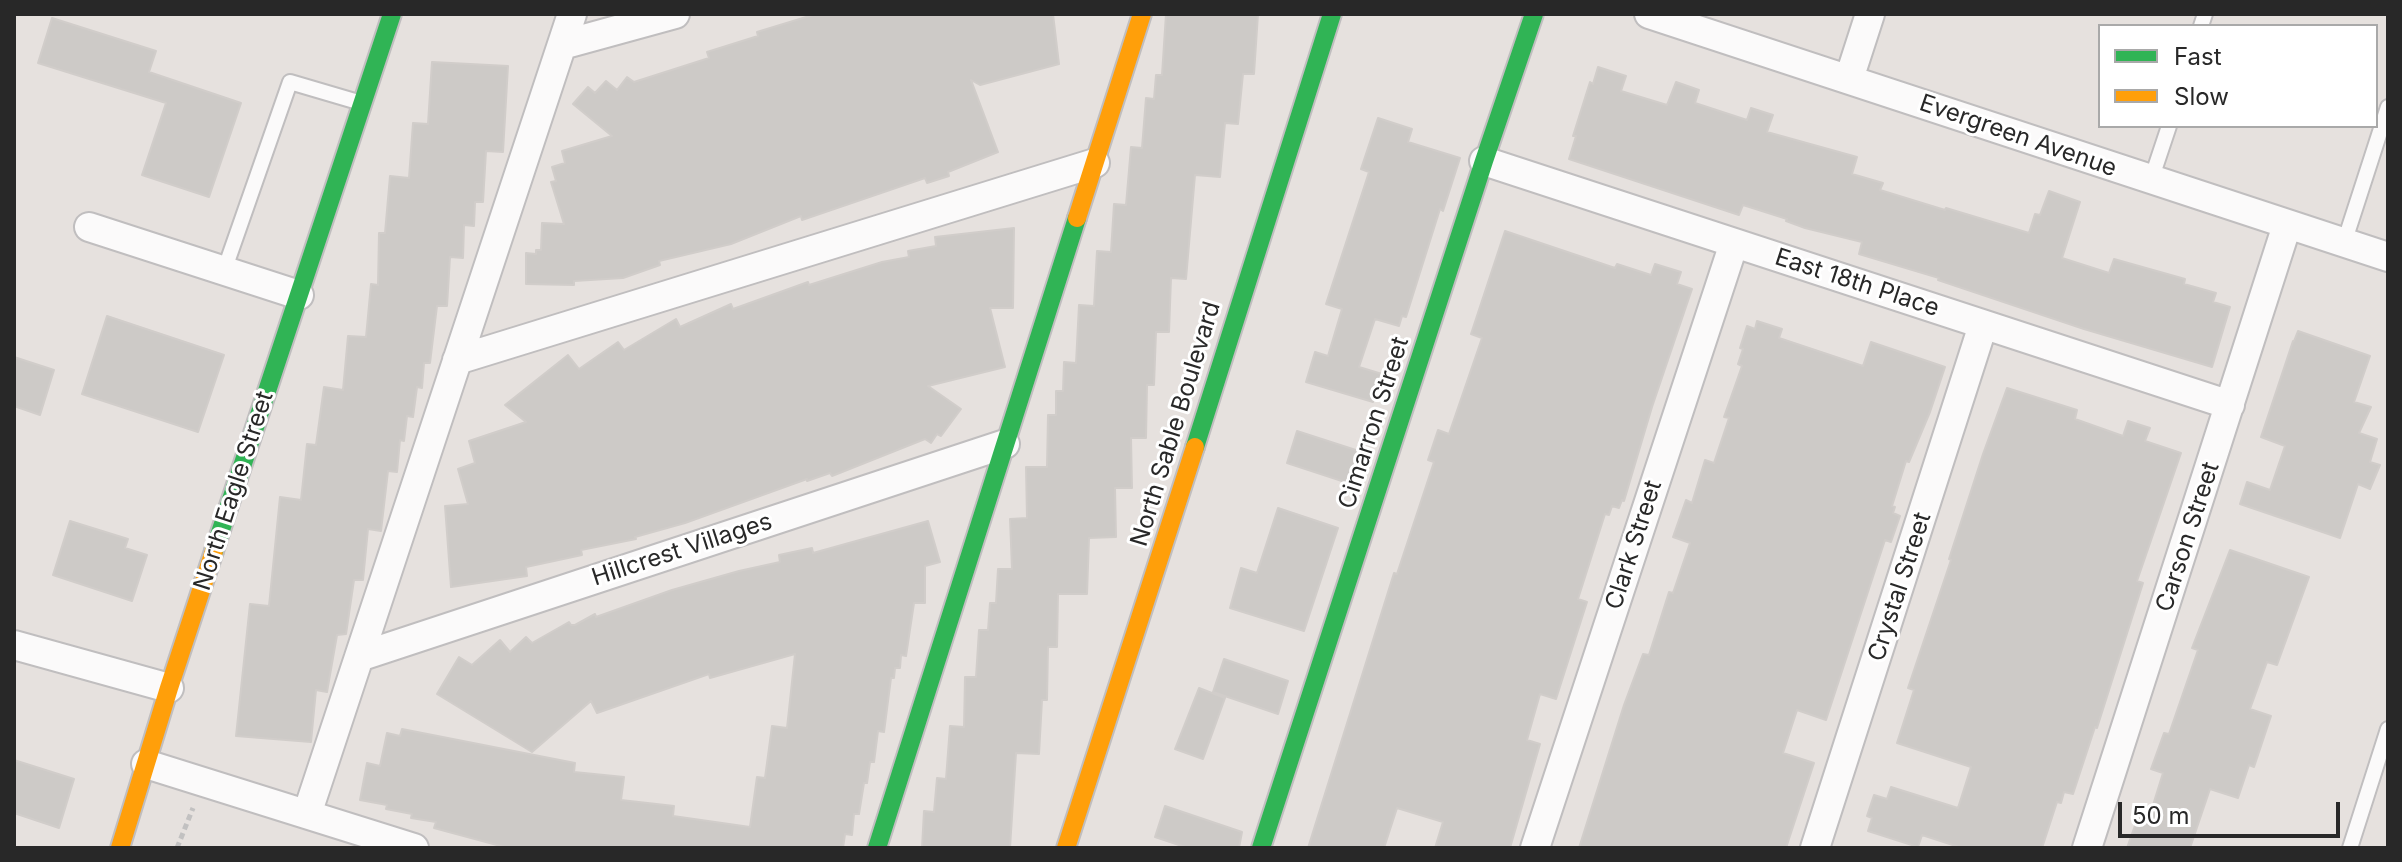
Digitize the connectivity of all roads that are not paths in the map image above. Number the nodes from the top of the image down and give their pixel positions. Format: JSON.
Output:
{"nodes":[{"id":1,"x":392,"y":14,"type":"edge"},
{"id":2,"x":572,"y":14,"type":"edge"},
{"id":3,"x":675,"y":14,"type":"edge"},
{"id":4,"x":1142,"y":14,"type":"edge"},
{"id":5,"x":1332,"y":14,"type":"edge"},
{"id":6,"x":1534,"y":14,"type":"edge"},
{"id":7,"x":1649,"y":14,"type":"edge"},
{"id":8,"x":1870,"y":14,"type":"edge"},
{"id":9,"x":562,"y":45,"type":"junction"},
{"id":10,"x":1849,"y":79,"type":"junction"},
{"id":11,"x":363,"y":103,"type":"junction"},
{"id":12,"x":2388,"y":107,"type":"edge"},
{"id":13,"x":2168,"y":128,"type":"edge"},
{"id":14,"x":1484,"y":161,"type":"junction"},
{"id":15,"x":1095,"y":163,"type":"junction"},
{"id":16,"x":2151,"y":180,"type":"junction"},
{"id":17,"x":2287,"y":225,"type":"junction"},
{"id":18,"x":89,"y":227,"type":"dead end"},
{"id":19,"x":1734,"y":243,"type":"junction"},
{"id":20,"x":2344,"y":243,"type":"junction"},
{"id":21,"x":2388,"y":257,"type":"edge"},
{"id":22,"x":224,"y":271,"type":"junction"},
{"id":23,"x":299,"y":295,"type":"junction"},
{"id":24,"x":1983,"y":325,"type":"junction"},
{"id":25,"x":457,"y":360,"type":"junction"},
{"id":26,"x":2230,"y":405,"type":"junction"},
{"id":27,"x":1005,"y":444,"type":"junction"},
{"id":28,"x":14,"y":645,"type":"edge"},
{"id":29,"x":359,"y":657,"type":"junction"},
{"id":30,"x":169,"y":688,"type":"junction"},
{"id":31,"x":2388,"y":729,"type":"edge"},
{"id":32,"x":146,"y":764,"type":"junction"},
{"id":33,"x":307,"y":814,"type":"junction"},
{"id":34,"x":120,"y":848,"type":"edge"},
{"id":35,"x":414,"y":848,"type":"edge"},
{"id":36,"x":877,"y":848,"type":"edge"},
{"id":37,"x":1066,"y":848,"type":"edge"},
{"id":38,"x":1261,"y":848,"type":"edge"},
{"id":39,"x":1535,"y":848,"type":"edge"},
{"id":40,"x":1815,"y":848,"type":"edge"},
{"id":41,"x":2087,"y":848,"type":"edge"},
{"id":42,"x":2350,"y":848,"type":"edge"}],
"edges":[{"from":1,"to":11,"type":"street","name":"North Eagle Street"},
{"from":2,"to":9,"type":"street"},
{"from":3,"to":9,"type":"street"},
{"from":4,"to":15,"type":"street"},
{"from":5,"to":37,"type":"street","name":"North Sable Boulevard"},
{"from":6,"to":14,"type":"street","name":"Cimarron Street"},
{"from":7,"to":10,"type":"street","name":"Evergreen Avenue"},
{"from":8,"to":10,"type":"street"},
{"from":9,"to":25,"type":"street"},
{"from":10,"to":16,"type":"street","name":"Evergreen Avenue"},
{"from":11,"to":22,"type":"lane"},
{"from":11,"to":23,"type":"street","name":"North Eagle Street"},
{"from":12,"to":20,"type":"lane"},
{"from":13,"to":16,"type":"lane"},
{"from":14,"to":19,"type":"street","name":"East 18th Place"},
{"from":14,"to":38,"type":"street","name":"Cimarron Street"},
{"from":15,"to":25,"type":"street"},
{"from":15,"to":27,"type":"street"},
{"from":16,"to":17,"type":"street","name":"Evergreen Avenue"},
{"from":17,"to":20,"type":"street","name":"Evergreen Avenue"},
{"from":17,"to":26,"type":"street","name":"Carson Street"},
{"from":18,"to":22,"type":"street"},
{"from":19,"to":24,"type":"street","name":"East 18th Place"},
{"from":19,"to":39,"type":"street","name":"Clark Street"},
{"from":20,"to":21,"type":"street","name":"Evergreen Avenue"},
{"from":22,"to":23,"type":"street"},
{"from":23,"to":30,"type":"street","name":"North Eagle Street"},
{"from":24,"to":26,"type":"street","name":"East 18th Place"},
{"from":24,"to":40,"type":"street","name":"Crystal Street"},
{"from":25,"to":29,"type":"street"},
{"from":26,"to":41,"type":"street","name":"Carson Street"},
{"from":27,"to":29,"type":"street","name":"Hillcrest Villages"},
{"from":27,"to":36,"type":"street"},
{"from":28,"to":30,"type":"street"},
{"from":29,"to":33,"type":"street"},
{"from":30,"to":32,"type":"street","name":"North Eagle Street"},
{"from":31,"to":42,"type":"lane"},
{"from":32,"to":33,"type":"street"},
{"from":32,"to":34,"type":"street","name":"North Eagle Street"},
{"from":33,"to":35,"type":"street"}]}
